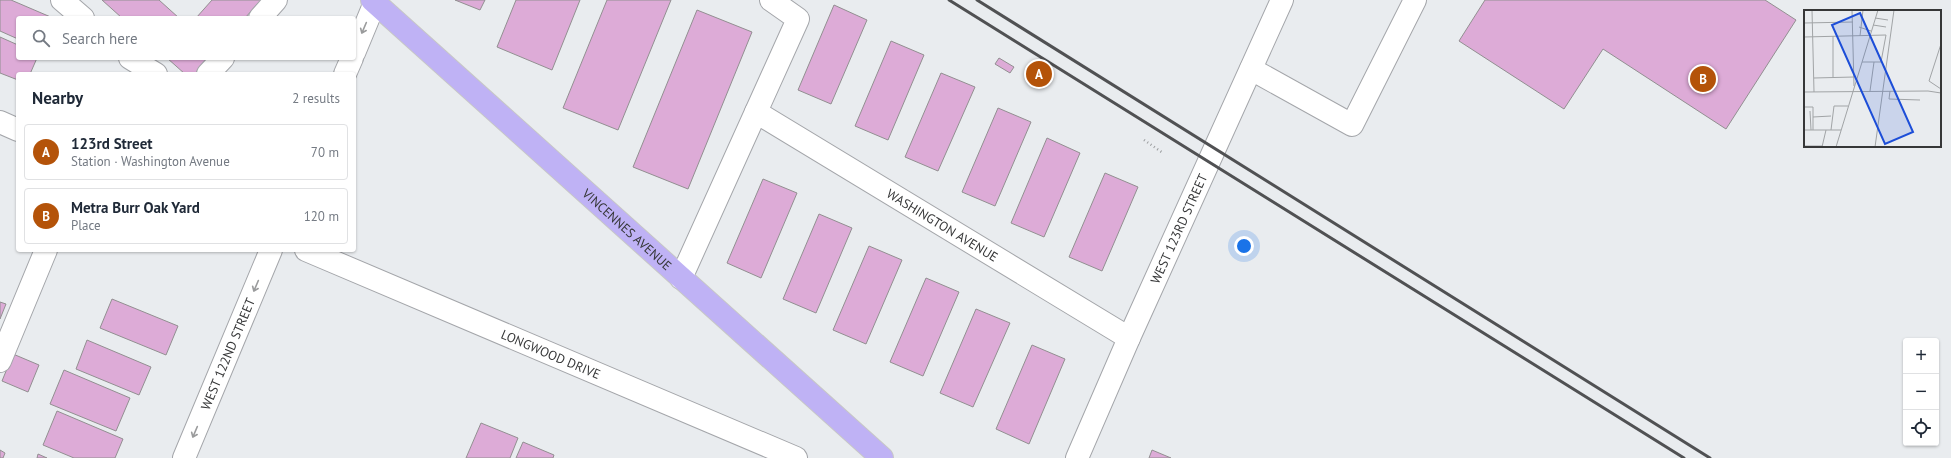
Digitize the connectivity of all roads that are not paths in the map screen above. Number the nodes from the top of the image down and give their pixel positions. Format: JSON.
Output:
{"nodes":[{"id":1,"x":62,"y":0,"type":"edge"},
{"id":2,"x":276,"y":0,"type":"edge"},
{"id":3,"x":771,"y":0,"type":"edge"},
{"id":4,"x":1415,"y":0,"type":"edge"},
{"id":5,"x":374,"y":1,"type":"edge"},
{"id":6,"x":1280,"y":6,"type":"edge"},
{"id":7,"x":81,"y":16,"type":"edge"},
{"id":8,"x":262,"y":16,"type":"edge"},
{"id":9,"x":356,"y":47,"type":"edge"},
{"id":10,"x":133,"y":60,"type":"edge"},
{"id":11,"x":221,"y":60,"type":"edge"},
{"id":12,"x":351,"y":60,"type":"edge"},
{"id":13,"x":1251,"y":69,"type":"junction"},
{"id":14,"x":153,"y":72,"type":"edge"},
{"id":15,"x":210,"y":72,"type":"edge"},
{"id":16,"x":346,"y":72,"type":"edge"},
{"id":17,"x":756,"y":112,"type":"junction"},
{"id":18,"x":0,"y":122,"type":"edge"},
{"id":19,"x":16,"y":129,"type":"edge"},
{"id":20,"x":45,"y":252,"type":"edge"},
{"id":21,"x":270,"y":252,"type":"edge"},
{"id":22,"x":311,"y":252,"type":"edge"},
{"id":23,"x":681,"y":278,"type":"junction"},
{"id":24,"x":1129,"y":338,"type":"junction"},
{"id":25,"x":0,"y":361,"type":"edge"},
{"id":26,"x":184,"y":458,"type":"edge"},
{"id":27,"x":796,"y":458,"type":"edge"},
{"id":28,"x":882,"y":458,"type":"edge"},
{"id":29,"x":1077,"y":458,"type":"edge"}],
"edges":[{"from":1,"to":7,"type":"street"},
{"from":2,"to":8,"type":"street"},
{"from":3,"to":17,"type":"street"},
{"from":4,"to":13,"type":"street"},
{"from":5,"to":9,"type":"street","one_way":true},
{"from":5,"to":23,"type":"main road","name":"VINCENNES AVENUE"},
{"from":6,"to":13,"type":"street","name":"WEST 123RD STREET"},
{"from":10,"to":14,"type":"street"},
{"from":11,"to":15,"type":"street"},
{"from":12,"to":16,"type":"street"},
{"from":13,"to":24,"type":"street","name":"WEST 123RD STREET"},
{"from":17,"to":23,"type":"street"},
{"from":17,"to":24,"type":"street","name":"WASHINGTON AVENUE"},
{"from":18,"to":19,"type":"street"},
{"from":20,"to":25,"type":"street"},
{"from":21,"to":26,"type":"street","name":"WEST 122ND STREET","one_way":true},
{"from":22,"to":27,"type":"street","name":"LONGWOOD DRIVE"},
{"from":23,"to":28,"type":"main road","name":"VINCENNES AVENUE"},
{"from":24,"to":29,"type":"street","name":"WEST 123RD STREET"}]}
